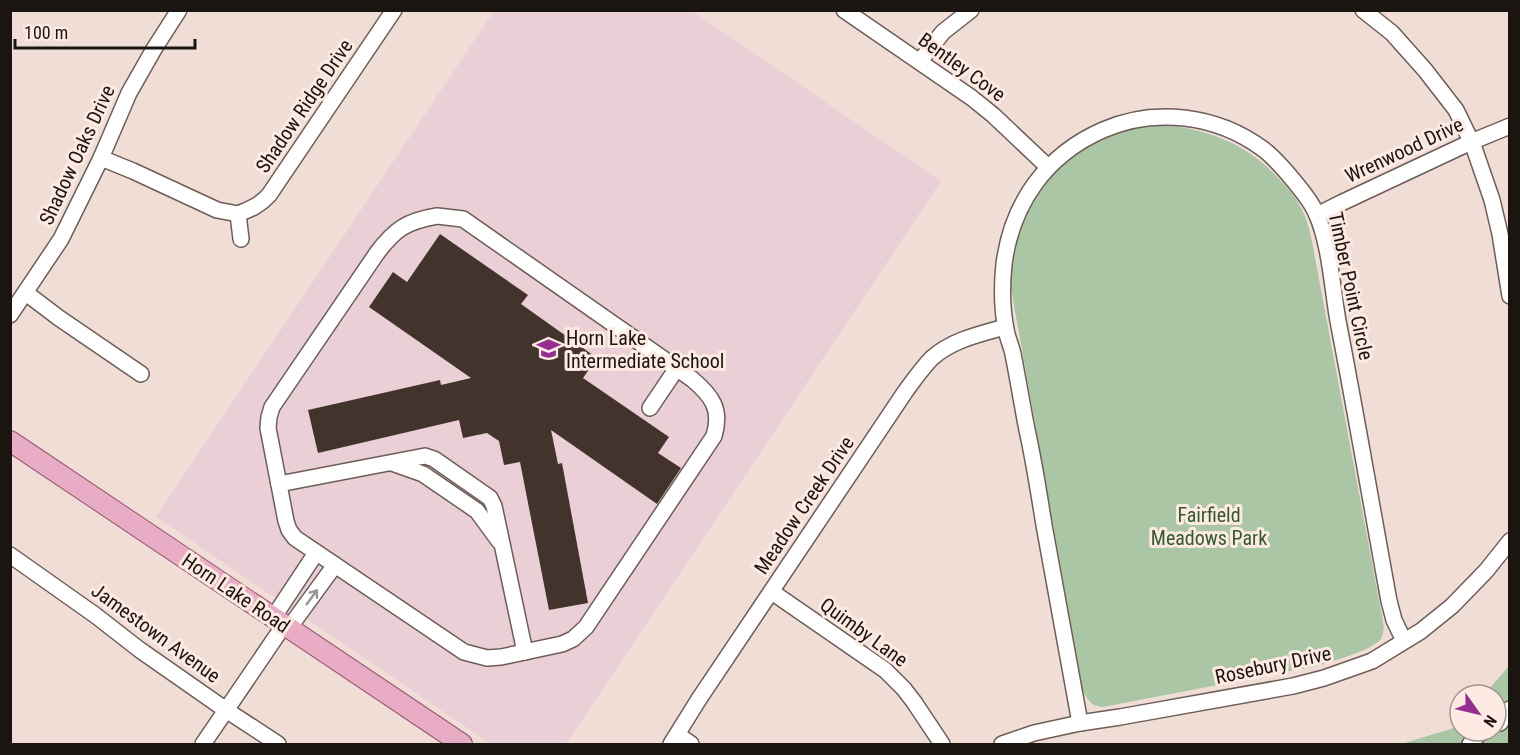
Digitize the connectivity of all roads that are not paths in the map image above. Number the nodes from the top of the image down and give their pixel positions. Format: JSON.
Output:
{"nodes":[{"id":1,"x":179,"y":10,"type":"edge"},
{"id":2,"x":394,"y":10,"type":"edge"},
{"id":3,"x":844,"y":10,"type":"edge"},
{"id":4,"x":971,"y":10,"type":"edge"},
{"id":5,"x":1363,"y":10,"type":"edge"},
{"id":6,"x":920,"y":61,"type":"junction"},
{"id":7,"x":1509,"y":126,"type":"edge"},
{"id":8,"x":1472,"y":142,"type":"junction"},
{"id":9,"x":100,"y":158,"type":"junction"},
{"id":10,"x":1048,"y":167,"type":"junction"},
{"id":11,"x":238,"y":214,"type":"junction"},
{"id":12,"x":1317,"y":215,"type":"junction"},
{"id":13,"x":241,"y":239,"type":"dead end"},
{"id":14,"x":26,"y":293,"type":"junction"},
{"id":15,"x":1509,"y":296,"type":"edge"},
{"id":16,"x":10,"y":315,"type":"edge"},
{"id":17,"x":1005,"y":327,"type":"junction"},
{"id":18,"x":677,"y":368,"type":"junction"},
{"id":19,"x":141,"y":374,"type":"dead end"},
{"id":20,"x":650,"y":408,"type":"dead end"},
{"id":21,"x":10,"y":441,"type":"edge"},
{"id":22,"x":279,"y":484,"type":"junction"},
{"id":23,"x":1509,"y":541,"type":"edge"},
{"id":24,"x":316,"y":553,"type":"junction"},
{"id":25,"x":10,"y":555,"type":"edge"},
{"id":26,"x":335,"y":565,"type":"junction"},
{"id":27,"x":772,"y":592,"type":"junction"},
{"id":28,"x":282,"y":624,"type":"junction"},
{"id":29,"x":1404,"y":641,"type":"junction"},
{"id":30,"x":525,"y":652,"type":"junction"},
{"id":31,"x":226,"y":710,"type":"junction"},
{"id":32,"x":1080,"y":723,"type":"junction"},
{"id":33,"x":674,"y":740,"type":"edge"},
{"id":34,"x":203,"y":744,"type":"edge"},
{"id":35,"x":278,"y":744,"type":"edge"},
{"id":36,"x":462,"y":744,"type":"edge"},
{"id":37,"x":691,"y":744,"type":"edge"},
{"id":38,"x":942,"y":744,"type":"edge"},
{"id":39,"x":1002,"y":744,"type":"edge"}],
"edges":[{"from":1,"to":9,"type":"street","name":"Shadow Oaks Drive"},
{"from":2,"to":11,"type":"street","name":"Shadow Ridge Drive"},
{"from":3,"to":6,"type":"street","name":"Bentley Cove"},
{"from":4,"to":6,"type":"street"},
{"from":5,"to":8,"type":"street"},
{"from":6,"to":10,"type":"street","name":"Bentley Cove"},
{"from":7,"to":8,"type":"street","name":"Wrenwood Drive"},
{"from":8,"to":12,"type":"street","name":"Wrenwood Drive"},
{"from":8,"to":15,"type":"street"},
{"from":9,"to":11,"type":"street"},
{"from":9,"to":14,"type":"street","name":"Shadow Oaks Drive"},
{"from":10,"to":12,"type":"street","name":"Timber Point Circle"},
{"from":10,"to":17,"type":"street","name":"Timber Point Circle"},
{"from":11,"to":13,"type":"street"},
{"from":12,"to":29,"type":"street","name":"Timber Point Circle"},
{"from":14,"to":16,"type":"street","name":"Shadow Oaks Drive"},
{"from":14,"to":19,"type":"street"},
{"from":17,"to":27,"type":"street","name":"Meadow Creek Drive"},
{"from":17,"to":32,"type":"street","name":"Timber Point Circle"},
{"from":18,"to":20,"type":"street"},
{"from":18,"to":22,"type":"street"},
{"from":18,"to":30,"type":"street"},
{"from":21,"to":28,"type":"main road","name":"Horn Lake Road"},
{"from":22,"to":24,"type":"street"},
{"from":22,"to":30,"type":"street"},
{"from":23,"to":29,"type":"street","name":"Rosebury Drive"},
{"from":24,"to":26,"type":"street"},
{"from":24,"to":28,"type":"street"},
{"from":25,"to":31,"type":"street","name":"Jamestown Avenue"},
{"from":28,"to":26,"type":"street","one_way":true},
{"from":26,"to":30,"type":"street"},
{"from":27,"to":33,"type":"street","name":"Meadow Creek Drive"},
{"from":27,"to":38,"type":"street","name":"Quimby Lane"},
{"from":28,"to":31,"type":"street"},
{"from":28,"to":36,"type":"main road","name":"Horn Lake Road"},
{"from":29,"to":32,"type":"street","name":"Rosebury Drive"},
{"from":31,"to":34,"type":"street"},
{"from":31,"to":35,"type":"street","name":"Jamestown Avenue"},
{"from":32,"to":39,"type":"street","name":"Rosebury Drive"},
{"from":33,"to":37,"type":"street"}]}
